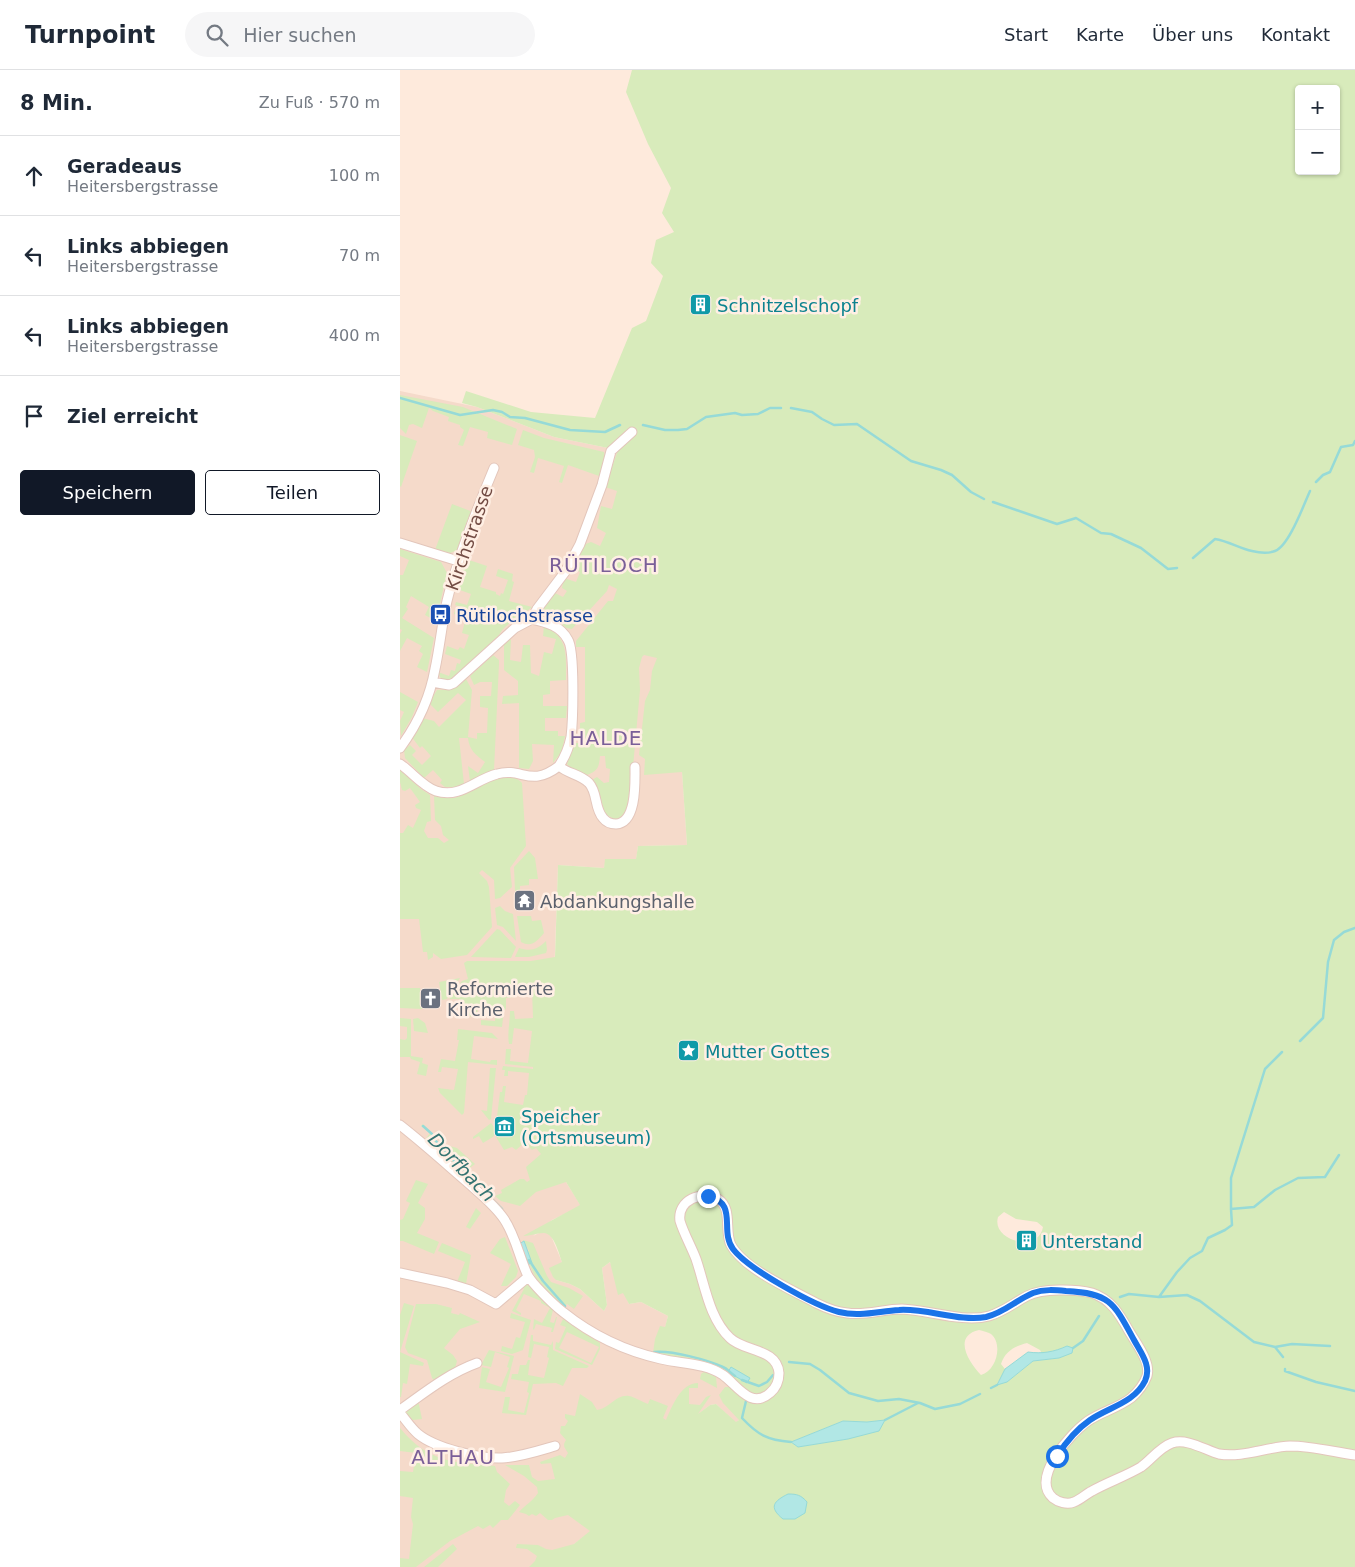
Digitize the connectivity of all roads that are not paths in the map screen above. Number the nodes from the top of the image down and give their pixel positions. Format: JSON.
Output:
{"nodes":[{"id":1,"x":632,"y":432,"type":"dead end"},
{"id":2,"x":494,"y":468,"type":"dead end"},
{"id":3,"x":400,"y":543,"type":"edge"},
{"id":4,"x":458,"y":561,"type":"junction"},
{"id":5,"x":532,"y":619,"type":"junction"},
{"id":6,"x":432,"y":682,"type":"junction"},
{"id":7,"x":400,"y":748,"type":"edge"},
{"id":8,"x":400,"y":764,"type":"edge"},
{"id":9,"x":559,"y":766,"type":"junction"},
{"id":10,"x":635,"y":767,"type":"dead end"},
{"id":11,"x":402,"y":1131,"type":"edge"},
{"id":12,"x":400,"y":1273,"type":"edge"},
{"id":13,"x":528,"y":1277,"type":"junction"},
{"id":14,"x":477,"y":1363,"type":"dead end"},
{"id":15,"x":400,"y":1412,"type":"edge"},
{"id":16,"x":555,"y":1446,"type":"dead end"},
{"id":17,"x":1355,"y":1455,"type":"edge"}],
"edges":[{"from":1,"to":5,"type":"street"},
{"from":2,"to":4,"type":"street","name":"Kirchstrasse"},
{"from":3,"to":4,"type":"street"},
{"from":4,"to":6,"type":"street","name":"Kirchstrasse"},
{"from":5,"to":6,"type":"street"},
{"from":5,"to":9,"type":"street"},
{"from":6,"to":7,"type":"street","name":"Kirchstrasse"},
{"from":8,"to":9,"type":"street"},
{"from":9,"to":10,"type":"street"},
{"from":11,"to":13,"type":"street"},
{"from":12,"to":13,"type":"street"},
{"from":13,"to":17,"type":"street"},
{"from":14,"to":15,"type":"street"},
{"from":15,"to":16,"type":"street"}]}
